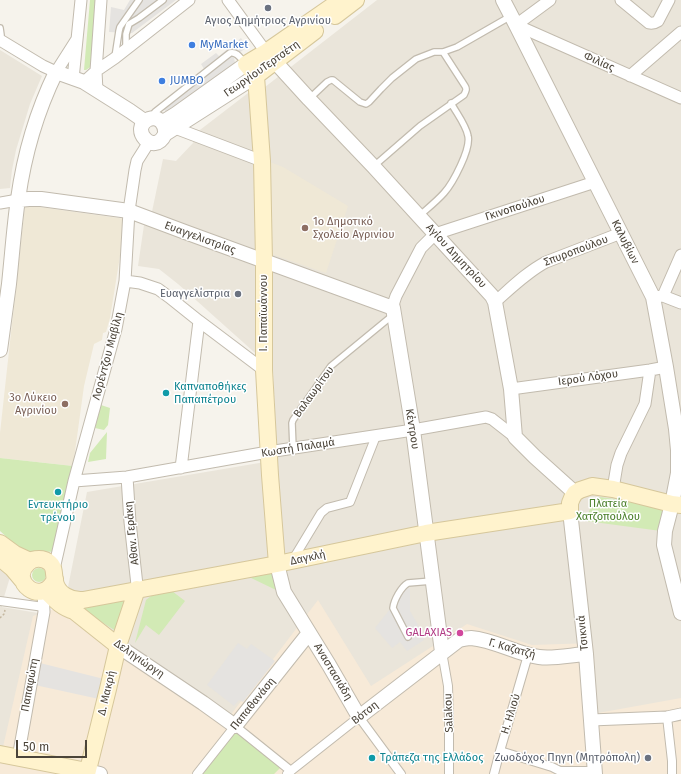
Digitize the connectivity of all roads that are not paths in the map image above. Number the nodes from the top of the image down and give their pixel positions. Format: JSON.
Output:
{"nodes":[{"id":1,"x":81,"y":0,"type":"edge"},
{"id":2,"x":101,"y":0,"type":"edge"},
{"id":3,"x":139,"y":0,"type":"edge"},
{"id":4,"x":163,"y":0,"type":"edge"},
{"id":5,"x":189,"y":0,"type":"edge"},
{"id":6,"x":228,"y":0,"type":"edge"},
{"id":7,"x":341,"y":0,"type":"edge"},
{"id":8,"x":356,"y":0,"type":"edge"},
{"id":9,"x":503,"y":0,"type":"edge"},
{"id":10,"x":550,"y":0,"type":"edge"},
{"id":11,"x":620,"y":0,"type":"edge"},
{"id":12,"x":669,"y":0,"type":"edge"},
{"id":13,"x":514,"y":20,"type":"junction"},
{"id":14,"x":0,"y":28,"type":"edge"},
{"id":15,"x":681,"y":32,"type":"edge"},
{"id":16,"x":77,"y":39,"type":"junction"},
{"id":17,"x":0,"y":40,"type":"edge"},
{"id":18,"x":126,"y":49,"type":"junction"},
{"id":19,"x":443,"y":52,"type":"junction"},
{"id":20,"x":270,"y":56,"type":"junction"},
{"id":21,"x":115,"y":58,"type":"junction"},
{"id":22,"x":251,"y":70,"type":"junction"},
{"id":23,"x":96,"y":71,"type":"junction"},
{"id":24,"x":56,"y":72,"type":"junction"},
{"id":25,"x":630,"y":76,"type":"junction"},
{"id":26,"x":78,"y":81,"type":"junction"},
{"id":27,"x":97,"y":91,"type":"junction"},
{"id":28,"x":681,"y":98,"type":"edge"},
{"id":29,"x":309,"y":99,"type":"junction"},
{"id":30,"x":451,"y":104,"type":"junction"},
{"id":31,"x":144,"y":122,"type":"junction"},
{"id":32,"x":164,"y":124,"type":"junction"},
{"id":33,"x":149,"y":142,"type":"junction"},
{"id":34,"x":262,"y":161,"type":"junction"},
{"id":35,"x":373,"y":166,"type":"junction"},
{"id":36,"x":595,"y":182,"type":"junction"},
{"id":37,"x":18,"y":200,"type":"junction"},
{"id":38,"x":0,"y":203,"type":"edge"},
{"id":39,"x":129,"y":211,"type":"junction"},
{"id":40,"x":418,"y":216,"type":"junction"},
{"id":41,"x":621,"y":233,"type":"junction"},
{"id":42,"x":435,"y":234,"type":"junction"},
{"id":43,"x":681,"y":255,"type":"edge"},
{"id":44,"x":264,"y":261,"type":"junction"},
{"id":45,"x":125,"y":281,"type":"junction"},
{"id":46,"x":4,"y":287,"type":"edge"},
{"id":47,"x":658,"y":297,"type":"junction"},
{"id":48,"x":495,"y":302,"type":"junction"},
{"id":49,"x":681,"y":303,"type":"edge"},
{"id":50,"x":393,"y":312,"type":"junction"},
{"id":51,"x":199,"y":321,"type":"junction"},
{"id":52,"x":0,"y":350,"type":"edge"},
{"id":53,"x":666,"y":367,"type":"junction"},
{"id":54,"x":264,"y":370,"type":"junction"},
{"id":55,"x":650,"y":370,"type":"junction"},
{"id":56,"x":511,"y":389,"type":"junction"},
{"id":57,"x":413,"y":430,"type":"junction"},
{"id":58,"x":376,"y":436,"type":"junction"},
{"id":59,"x":515,"y":437,"type":"junction"},
{"id":60,"x":293,"y":448,"type":"junction"},
{"id":61,"x":268,"y":452,"type":"junction"},
{"id":62,"x":680,"y":466,"type":"edge"},
{"id":63,"x":181,"y":468,"type":"junction"},
{"id":64,"x":127,"y":477,"type":"junction"},
{"id":65,"x":74,"y":480,"type":"junction"},
{"id":66,"x":613,"y":489,"type":"junction"},
{"id":67,"x":575,"y":493,"type":"junction"},
{"id":68,"x":676,"y":504,"type":"edge"},
{"id":69,"x":570,"y":512,"type":"junction"},
{"id":70,"x":426,"y":534,"type":"junction"},
{"id":71,"x":0,"y":543,"type":"edge"},
{"id":72,"x":0,"y":558,"type":"edge"},
{"id":73,"x":30,"y":561,"type":"junction"},
{"id":74,"x":284,"y":563,"type":"junction"},
{"id":75,"x":22,"y":580,"type":"junction"},
{"id":76,"x":432,"y":580,"type":"junction"},
{"id":77,"x":137,"y":589,"type":"junction"},
{"id":78,"x":49,"y":593,"type":"junction"},
{"id":79,"x":0,"y":601,"type":"edge"},
{"id":80,"x":79,"y":605,"type":"junction"},
{"id":81,"x":681,"y":613,"type":"edge"},
{"id":82,"x":309,"y":633,"type":"junction"},
{"id":83,"x":408,"y":637,"type":"dead end"},
{"id":84,"x":118,"y":646,"type":"junction"},
{"id":85,"x":442,"y":652,"type":"junction"},
{"id":86,"x":586,"y":654,"type":"junction"},
{"id":87,"x":528,"y":655,"type":"junction"},
{"id":88,"x":681,"y":714,"type":"edge"},
{"id":89,"x":359,"y":717,"type":"junction"},
{"id":90,"x":666,"y":717,"type":"junction"},
{"id":91,"x":591,"y":720,"type":"junction"},
{"id":92,"x":235,"y":726,"type":"junction"},
{"id":93,"x":500,"y":751,"type":"junction"},
{"id":94,"x":0,"y":754,"type":"edge"},
{"id":95,"x":18,"y":758,"type":"junction"},
{"id":96,"x":84,"y":772,"type":"edge"},
{"id":97,"x":289,"y":772,"type":"edge"},
{"id":98,"x":595,"y":772,"type":"edge"},
{"id":99,"x":560,"y":773,"type":"edge"},
{"id":100,"x":197,"y":774,"type":"edge"},
{"id":101,"x":401,"y":774,"type":"edge"},
{"id":102,"x":449,"y":774,"type":"edge"},
{"id":103,"x":494,"y":774,"type":"edge"},
{"id":104,"x":672,"y":774,"type":"edge"}],
"edges":[{"from":1,"to":16,"type":"street"},
{"from":2,"to":23,"type":"street"},
{"from":3,"to":21,"type":"lane"},
{"from":4,"to":18,"type":"lane"},
{"from":5,"to":18,"type":"street"},
{"from":6,"to":20,"type":"street"},
{"from":7,"to":20,"type":"main road","name":"ΓεωργίουΤερτσέτη"},
{"from":8,"to":20,"type":"main road","name":"ΓεωργίουΤερτσέτη"},
{"from":9,"to":13,"type":"street","name":"Καλυβίων"},
{"from":10,"to":13,"type":"street"},
{"from":11,"to":12,"type":"street"},
{"from":13,"to":19,"type":"lane"},
{"from":13,"to":25,"type":"street","name":"Φιλίας"},
{"from":13,"to":36,"type":"street","name":"Καλυβίων"},
{"from":14,"to":17,"type":"lane"},
{"from":15,"to":25,"type":"street"},
{"from":16,"to":24,"type":"street"},
{"from":16,"to":26,"type":"street"},
{"from":17,"to":24,"type":"street"},
{"from":18,"to":21,"type":"street"},
{"from":19,"to":29,"type":"lane"},
{"from":19,"to":30,"type":"lane"},
{"from":20,"to":22,"type":"main road","name":"ΓεωργίουΤερτσέτη"},
{"from":20,"to":29,"type":"street","name":"Αγίου Δημητρίου"},
{"from":21,"to":23,"type":"street"},
{"from":22,"to":32,"type":"street","name":"ΓεωργίουΤερτσέτη"},
{"from":22,"to":32,"type":"lane"},
{"from":22,"to":34,"type":"main road","name":"Ι. Παπαϊωάννου"},
{"from":23,"to":26,"type":"street"},
{"from":23,"to":27,"type":"street"},
{"from":24,"to":26,"type":"street"},
{"from":24,"to":37,"type":"street"},
{"from":25,"to":28,"type":"street","name":"Φιλίας"},
{"from":26,"to":27,"type":"street"},
{"from":27,"to":31,"type":"street"},
{"from":29,"to":35,"type":"street","name":"Αγίου Δημητρίου"},
{"from":30,"to":35,"type":"lane"},
{"from":30,"to":40,"type":"lane"},
{"from":31,"to":32,"type":"street"},
{"from":31,"to":33,"type":"street"},
{"from":32,"to":33,"type":"street"},
{"from":32,"to":34,"type":"street"},
{"from":33,"to":39,"type":"street","name":"Λορέντζου Μαβίλη"},
{"from":34,"to":44,"type":"main road","name":"Ι. Παπαϊωάννου"},
{"from":35,"to":40,"type":"street","name":"Αγίου Δημητρίου"},
{"from":36,"to":41,"type":"street","name":"Καλυβίων"},
{"from":36,"to":42,"type":"street","name":"Γκινοπούλου"},
{"from":37,"to":38,"type":"street","name":"Ευαγγελιστρίας"},
{"from":37,"to":39,"type":"street","name":"Ευαγγελιστρίας"},
{"from":37,"to":46,"type":"street"},
{"from":39,"to":44,"type":"street","name":"Ευαγγελιστρίας"},
{"from":39,"to":45,"type":"street","name":"Λορέντζου Μαβίλη"},
{"from":40,"to":42,"type":"street","name":"Αγίου Δημητρίου"},
{"from":41,"to":47,"type":"street","name":"Καλυβίων"},
{"from":41,"to":48,"type":"street","name":"Σπυροπούλου"},
{"from":42,"to":48,"type":"street","name":"Αγίου Δημητρίου"},
{"from":42,"to":50,"type":"street","name":"Κέντρου"},
{"from":43,"to":47,"type":"street"},
{"from":44,"to":50,"type":"street","name":"Ευαγγελιστρίας"},
{"from":44,"to":54,"type":"main road","name":"Ι. Παπαϊωάννου"},
{"from":45,"to":51,"type":"street"},
{"from":45,"to":65,"type":"street","name":"Λορέντζου Μαβίλη"},
{"from":46,"to":52,"type":"street"},
{"from":47,"to":49,"type":"street"},
{"from":47,"to":53,"type":"street","name":"Καλυβίων"},
{"from":48,"to":56,"type":"street","name":"Αγίου Δημητρίου"},
{"from":50,"to":57,"type":"street","name":"Κέντρου"},
{"from":50,"to":60,"type":"lane","name":"Βαλαωρίτου"},
{"from":51,"to":54,"type":"street"},
{"from":51,"to":63,"type":"street"},
{"from":53,"to":55,"type":"street","name":"Ιερού Λόχου"},
{"from":53,"to":62,"type":"street","name":"Καλυβίων"},
{"from":54,"to":61,"type":"main road","name":"Ι. Παπαϊωάννου"},
{"from":55,"to":56,"type":"street","name":"Ιερού Λόχου"},
{"from":55,"to":66,"type":"street"},
{"from":56,"to":59,"type":"street","name":"Αγίου Δημητρίου"},
{"from":57,"to":58,"type":"street","name":"Κωστή Παλαμά"},
{"from":57,"to":59,"type":"street","name":"Κωστή Παλαμά"},
{"from":57,"to":70,"type":"street","name":"Κέντρου"},
{"from":58,"to":60,"type":"street","name":"Κωστή Παλαμά"},
{"from":58,"to":74,"type":"street"},
{"from":59,"to":67,"type":"street"},
{"from":60,"to":61,"type":"street","name":"Κωστή Παλαμά"},
{"from":61,"to":63,"type":"street","name":"Κωστή Παλαμά"},
{"from":61,"to":74,"type":"main road","name":"Ι. Παπαϊωάννου"},
{"from":62,"to":68,"type":"street","name":"Καλυβίων"},
{"from":63,"to":64,"type":"street","name":"Κωστή Παλαμά"},
{"from":64,"to":65,"type":"street","name":"Κωστή Παλαμά"},
{"from":64,"to":77,"type":"street","name":"Αθαν. Γεράκη"},
{"from":65,"to":78,"type":"street","name":"Λορέντζου Μαβίλη"},
{"from":66,"to":67,"type":"main road"},
{"from":66,"to":68,"type":"main road"},
{"from":67,"to":69,"type":"main road","name":"Τσικνιά"},
{"from":68,"to":81,"type":"street","name":"Καλυβίων"},
{"from":69,"to":70,"type":"main road","name":"Δαγκλή"},
{"from":69,"to":86,"type":"street","name":"Τσικνιά"},
{"from":70,"to":74,"type":"main road","name":"Δαγκλή"},
{"from":70,"to":76,"type":"street","name":"Κέντρου"},
{"from":71,"to":73,"type":"main road"},
{"from":72,"to":75,"type":"main road"},
{"from":73,"to":75,"type":"main road"},
{"from":73,"to":78,"type":"main road"},
{"from":74,"to":77,"type":"main road","name":"Δαγκλή"},
{"from":74,"to":82,"type":"street","name":"Αναστασιάδη"},
{"from":75,"to":78,"type":"main road"},
{"from":76,"to":83,"type":"lane"},
{"from":76,"to":85,"type":"street","name":"Κέντρου"},
{"from":77,"to":80,"type":"main road","name":"Δαγκλή"},
{"from":77,"to":84,"type":"main road","name":"Δ. Μακρή"},
{"from":78,"to":79,"type":"street"},
{"from":78,"to":80,"type":"main road","name":"Δεληγιώργη"},
{"from":78,"to":80,"type":"main road","name":"Δαγκλή"},
{"from":78,"to":95,"type":"street","name":"Παπαφώτη"},
{"from":80,"to":84,"type":"main road","name":"Δεληγιώργη"},
{"from":82,"to":89,"type":"street","name":"Αναστασιάδη"},
{"from":82,"to":92,"type":"street","name":"Παπαθανάση"},
{"from":84,"to":92,"type":"street","name":"Δεληγιώργη"},
{"from":84,"to":96,"type":"main road","name":"Δ. Μακρή"},
{"from":85,"to":87,"type":"street","name":"Γ. Καζατζή"},
{"from":85,"to":89,"type":"street","name":"Βότση"},
{"from":85,"to":102,"type":"street","name":"Salakou"},
{"from":86,"to":87,"type":"street","name":"Γ. Καζατζή"},
{"from":86,"to":91,"type":"street","name":"Τσικνιά"},
{"from":87,"to":93,"type":"street","name":"Η. Ηλιού"},
{"from":88,"to":90,"type":"street"},
{"from":89,"to":97,"type":"street","name":"Βότση"},
{"from":89,"to":101,"type":"street","name":"Αναστασιάδη"},
{"from":90,"to":91,"type":"street"},
{"from":90,"to":104,"type":"street"},
{"from":91,"to":98,"type":"street","name":"Τσικνιά"},
{"from":92,"to":97,"type":"street"},
{"from":92,"to":100,"type":"street","name":"Παπαθανάση"},
{"from":93,"to":99,"type":"street"},
{"from":93,"to":103,"type":"street","name":"Η. Ηλιού"},
{"from":94,"to":95,"type":"main road"},
{"from":95,"to":96,"type":"main road"},
{"from":98,"to":99,"type":"street"}]}
